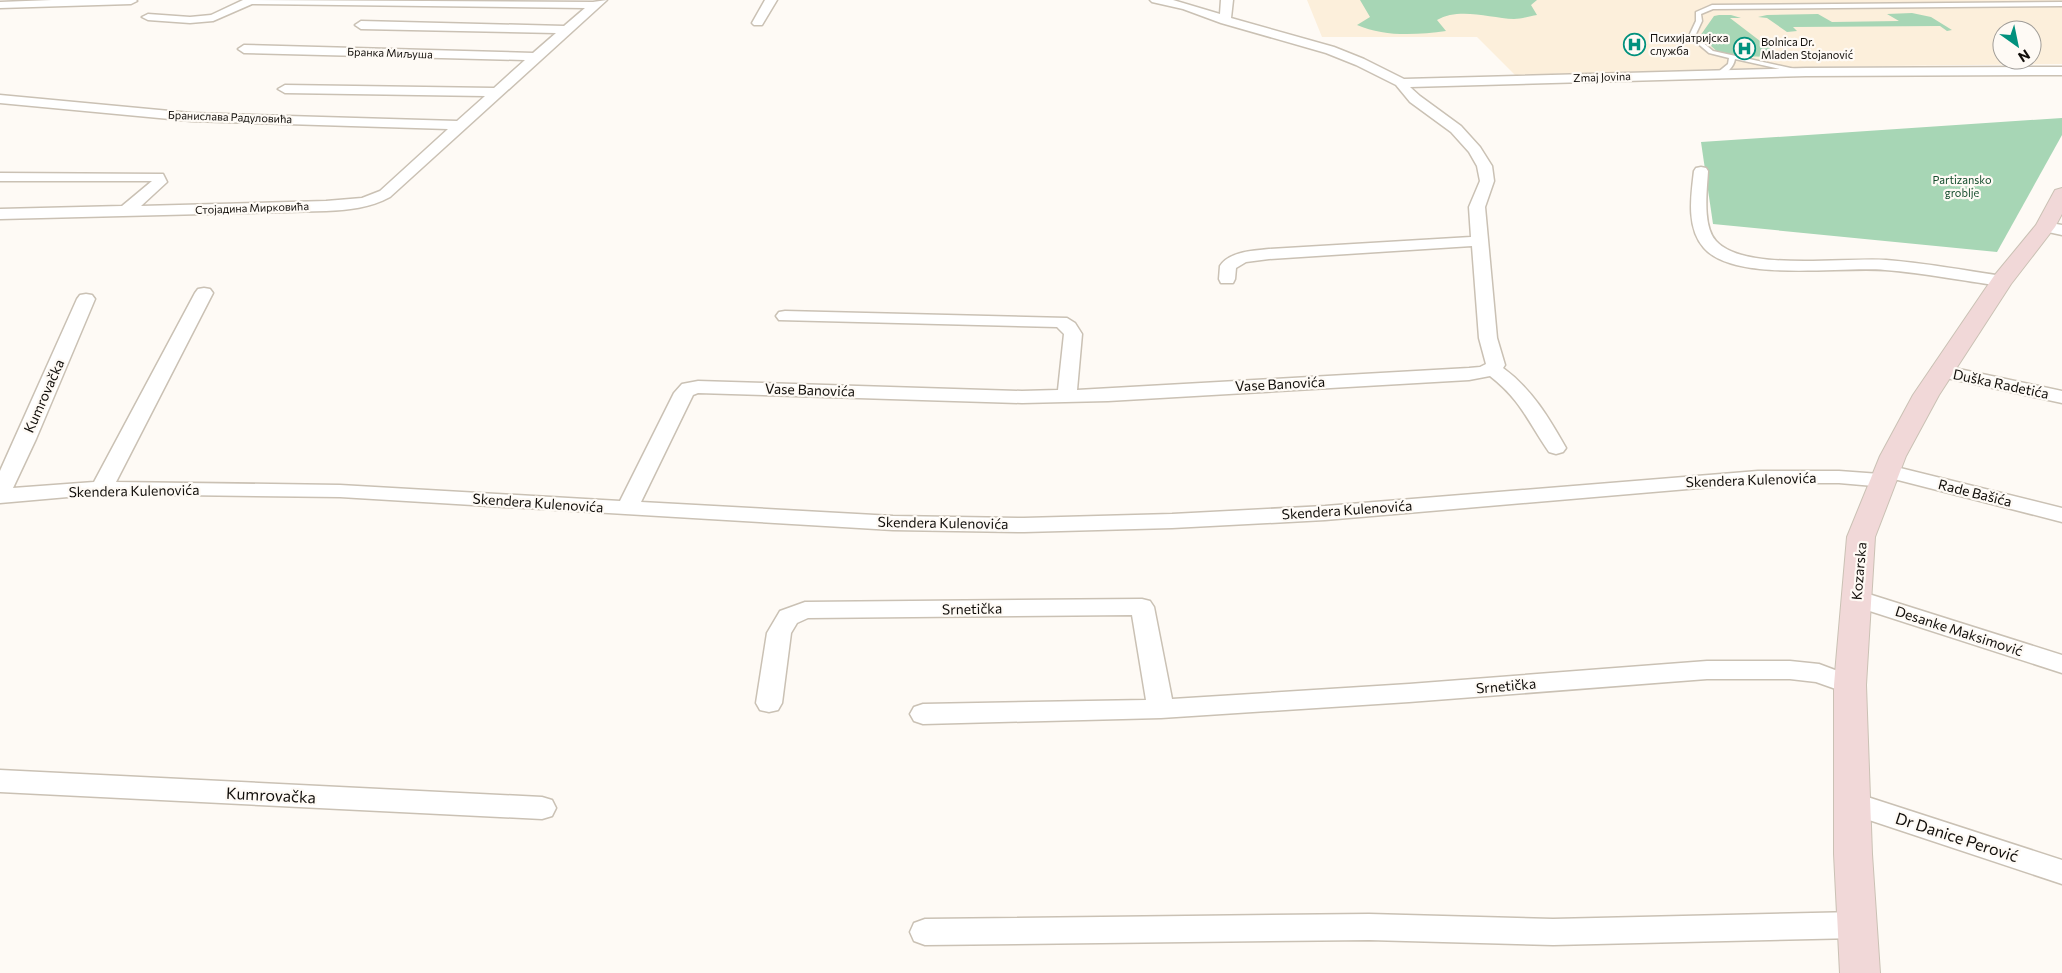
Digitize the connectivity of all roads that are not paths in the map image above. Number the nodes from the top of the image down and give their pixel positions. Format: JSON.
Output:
{"nodes":[{"id":1,"x":771,"y":0,"type":"edge"},
{"id":2,"x":1156,"y":0,"type":"edge"},
{"id":3,"x":1228,"y":0,"type":"edge"},
{"id":4,"x":1907,"y":0,"type":"edge"},
{"id":5,"x":132,"y":1,"type":"edge"},
{"id":6,"x":251,"y":1,"type":"edge"},
{"id":7,"x":598,"y":3,"type":"edge"},
{"id":8,"x":2062,"y":4,"type":"edge"},
{"id":9,"x":0,"y":5,"type":"edge"},
{"id":10,"x":1915,"y":5,"type":"junction"},
{"id":11,"x":148,"y":17,"type":"dead end"},
{"id":12,"x":1225,"y":21,"type":"junction"},
{"id":13,"x":758,"y":23,"type":"dead end"},
{"id":14,"x":361,"y":25,"type":"dead end"},
{"id":15,"x":566,"y":30,"type":"junction"},
{"id":16,"x":244,"y":48,"type":"dead end"},
{"id":17,"x":536,"y":57,"type":"junction"},
{"id":18,"x":1732,"y":57,"type":"junction"},
{"id":19,"x":2062,"y":70,"type":"edge"},
{"id":20,"x":1806,"y":72,"type":"junction"},
{"id":21,"x":1719,"y":74,"type":"junction"},
{"id":22,"x":1402,"y":82,"type":"junction"},
{"id":23,"x":285,"y":89,"type":"dead end"},
{"id":24,"x":496,"y":92,"type":"junction"},
{"id":25,"x":0,"y":99,"type":"edge"},
{"id":26,"x":460,"y":124,"type":"junction"},
{"id":27,"x":1701,"y":171,"type":"dead end"},
{"id":28,"x":0,"y":177,"type":"edge"},
{"id":29,"x":2062,"y":194,"type":"edge"},
{"id":30,"x":125,"y":212,"type":"junction"},
{"id":31,"x":0,"y":214,"type":"edge"},
{"id":32,"x":2053,"y":229,"type":"edge"},
{"id":33,"x":1481,"y":241,"type":"junction"},
{"id":34,"x":1227,"y":279,"type":"dead end"},
{"id":35,"x":2002,"y":281,"type":"junction"},
{"id":36,"x":204,"y":293,"type":"dead end"},
{"id":37,"x":86,"y":299,"type":"dead end"},
{"id":38,"x":785,"y":316,"type":"dead end"},
{"id":39,"x":1493,"y":369,"type":"junction"},
{"id":40,"x":1940,"y":371,"type":"junction"},
{"id":41,"x":1067,"y":396,"type":"junction"},
{"id":42,"x":2062,"y":397,"type":"edge"},
{"id":43,"x":1556,"y":448,"type":"dead end"},
{"id":44,"x":1886,"y":476,"type":"junction"},
{"id":45,"x":102,"y":488,"type":"junction"},
{"id":46,"x":0,"y":494,"type":"edge"},
{"id":47,"x":627,"y":509,"type":"junction"},
{"id":48,"x":2062,"y":515,"type":"edge"},
{"id":49,"x":1856,"y":598,"type":"junction"},
{"id":50,"x":2062,"y":664,"type":"edge"},
{"id":51,"x":1850,"y":685,"type":"junction"},
{"id":52,"x":769,"y":703,"type":"dead end"},
{"id":53,"x":1161,"y":709,"type":"junction"},
{"id":54,"x":923,"y":714,"type":"dead end"},
{"id":55,"x":0,"y":781,"type":"edge"},
{"id":56,"x":1852,"y":803,"type":"junction"},
{"id":57,"x":542,"y":808,"type":"dead end"},
{"id":58,"x":2062,"y":872,"type":"edge"},
{"id":59,"x":1857,"y":925,"type":"junction"},
{"id":60,"x":925,"y":932,"type":"dead end"},
{"id":61,"x":1860,"y":973,"type":"edge"}],
"edges":[{"from":1,"to":13,"type":"street"},
{"from":2,"to":12,"type":"street","name":"Zmaj Jovina"},
{"from":3,"to":12,"type":"street"},
{"from":4,"to":10,"type":"lane"},
{"from":5,"to":9,"type":"street"},
{"from":6,"to":7,"type":"street"},
{"from":6,"to":11,"type":"street"},
{"from":7,"to":15,"type":"street"},
{"from":8,"to":10,"type":"lane"},
{"from":10,"to":18,"type":"lane"},
{"from":12,"to":22,"type":"street","name":"Zmaj Jovina"},
{"from":14,"to":15,"type":"street","name":"Бранка Миљуша"},
{"from":15,"to":17,"type":"street"},
{"from":16,"to":17,"type":"street","name":"Бранка Миљуша"},
{"from":17,"to":24,"type":"street"},
{"from":18,"to":20,"type":"lane"},
{"from":18,"to":21,"type":"lane"},
{"from":19,"to":20,"type":"street","name":"Zmaj Jovina"},
{"from":20,"to":21,"type":"street","name":"Zmaj Jovina"},
{"from":21,"to":22,"type":"street","name":"Zmaj Jovina"},
{"from":22,"to":33,"type":"street"},
{"from":23,"to":24,"type":"street"},
{"from":24,"to":26,"type":"street"},
{"from":25,"to":26,"type":"street","name":"Бранислава Радуловића"},
{"from":26,"to":30,"type":"street","name":"Стојадина Мирковића"},
{"from":27,"to":35,"type":"street"},
{"from":28,"to":30,"type":"street"},
{"from":29,"to":32,"type":"street","name":"Kozarska"},
{"from":30,"to":31,"type":"street","name":"Стојадина Мирковића"},
{"from":32,"to":35,"type":"street","name":"Kozarska"},
{"from":33,"to":34,"type":"street"},
{"from":33,"to":39,"type":"street"},
{"from":35,"to":40,"type":"street","name":"Kozarska"},
{"from":36,"to":45,"type":"street"},
{"from":37,"to":46,"type":"street","name":"Kumrovačka"},
{"from":38,"to":41,"type":"street"},
{"from":39,"to":41,"type":"street","name":"Vase Banovića"},
{"from":39,"to":43,"type":"street"},
{"from":40,"to":42,"type":"street","name":"Duška Radetića"},
{"from":40,"to":44,"type":"street","name":"Kozarska"},
{"from":41,"to":47,"type":"street","name":"Vase Banovića"},
{"from":44,"to":47,"type":"street","name":"Skendera Kulenovića"},
{"from":44,"to":48,"type":"street","name":"Rade Bašića"},
{"from":44,"to":49,"type":"street","name":"Kozarska"},
{"from":45,"to":46,"type":"street","name":"Skendera Kulenovića"},
{"from":45,"to":47,"type":"street","name":"Skendera Kulenovića"},
{"from":49,"to":50,"type":"street","name":"Desanke Maksimović"},
{"from":49,"to":51,"type":"street","name":"Kozarska"},
{"from":51,"to":53,"type":"street","name":"Srnetička"},
{"from":51,"to":56,"type":"street","name":"Kozarska"},
{"from":52,"to":53,"type":"street","name":"Srnetička"},
{"from":53,"to":54,"type":"street","name":"Srnetička"},
{"from":55,"to":57,"type":"street","name":"Kumrovačka"},
{"from":56,"to":58,"type":"street","name":"Dr Danice Perović"},
{"from":56,"to":59,"type":"street","name":"Kozarska"},
{"from":59,"to":60,"type":"street"},
{"from":59,"to":61,"type":"street","name":"Kozarska"}]}
